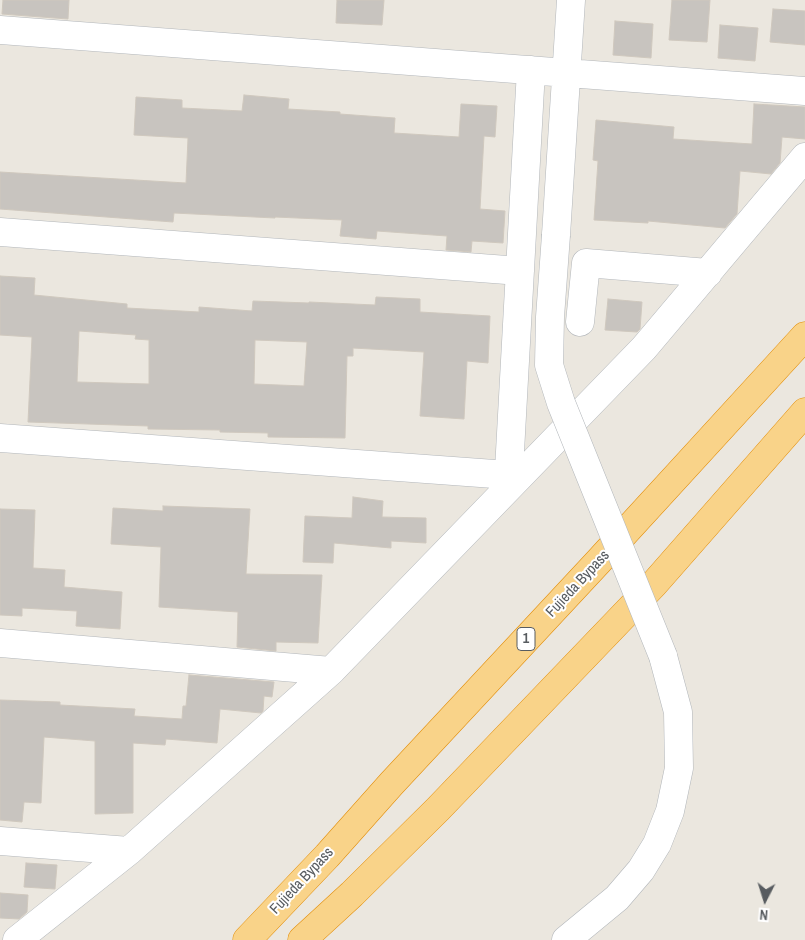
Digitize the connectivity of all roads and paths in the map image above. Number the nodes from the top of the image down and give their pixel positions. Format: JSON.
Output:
{"nodes":[{"id":1,"x":570,"y":0,"type":"edge"},
{"id":2,"x":0,"y":30,"type":"edge"},
{"id":3,"x":530,"y":70,"type":"junction"},
{"id":4,"x":566,"y":73,"type":"junction"},
{"id":5,"x":805,"y":90,"type":"edge"},
{"id":6,"x":805,"y":157,"type":"edge"},
{"id":7,"x":0,"y":232,"type":"edge"},
{"id":8,"x":520,"y":271,"type":"junction"},
{"id":9,"x":708,"y":273,"type":"junction"},
{"id":10,"x":580,"y":322,"type":"dead end"},
{"id":11,"x":805,"y":336,"type":"edge"},
{"id":12,"x":805,"y":412,"type":"edge"},
{"id":13,"x":0,"y":438,"type":"edge"},
{"id":14,"x":508,"y":482,"type":"junction"},
{"id":15,"x":0,"y":643,"type":"edge"},
{"id":16,"x":331,"y":671,"type":"junction"},
{"id":17,"x":0,"y":841,"type":"edge"},
{"id":18,"x":129,"y":850,"type":"junction"},
{"id":19,"x":17,"y":940,"type":"edge"},
{"id":20,"x":247,"y":940,"type":"edge"},
{"id":21,"x":302,"y":940,"type":"edge"},
{"id":22,"x":566,"y":940,"type":"edge"}],
"edges":[{"from":1,"to":4,"type":"street"},
{"from":2,"to":3,"type":"street"},
{"from":3,"to":4,"type":"street"},
{"from":3,"to":8,"type":"street"},
{"from":4,"to":5,"type":"street"},
{"from":4,"to":22,"type":"street","bridge":true},
{"from":6,"to":9,"type":"street"},
{"from":7,"to":8,"type":"street"},
{"from":8,"to":14,"type":"street"},
{"from":9,"to":10,"type":"street"},
{"from":9,"to":14,"type":"street"},
{"from":11,"to":20,"type":"highway","name":"Fujieda Bypass","number":"1"},
{"from":12,"to":21,"type":"highway"},
{"from":13,"to":14,"type":"street"},
{"from":14,"to":16,"type":"street"},
{"from":15,"to":16,"type":"street"},
{"from":16,"to":18,"type":"street"},
{"from":17,"to":18,"type":"street"},
{"from":18,"to":19,"type":"street"}]}
